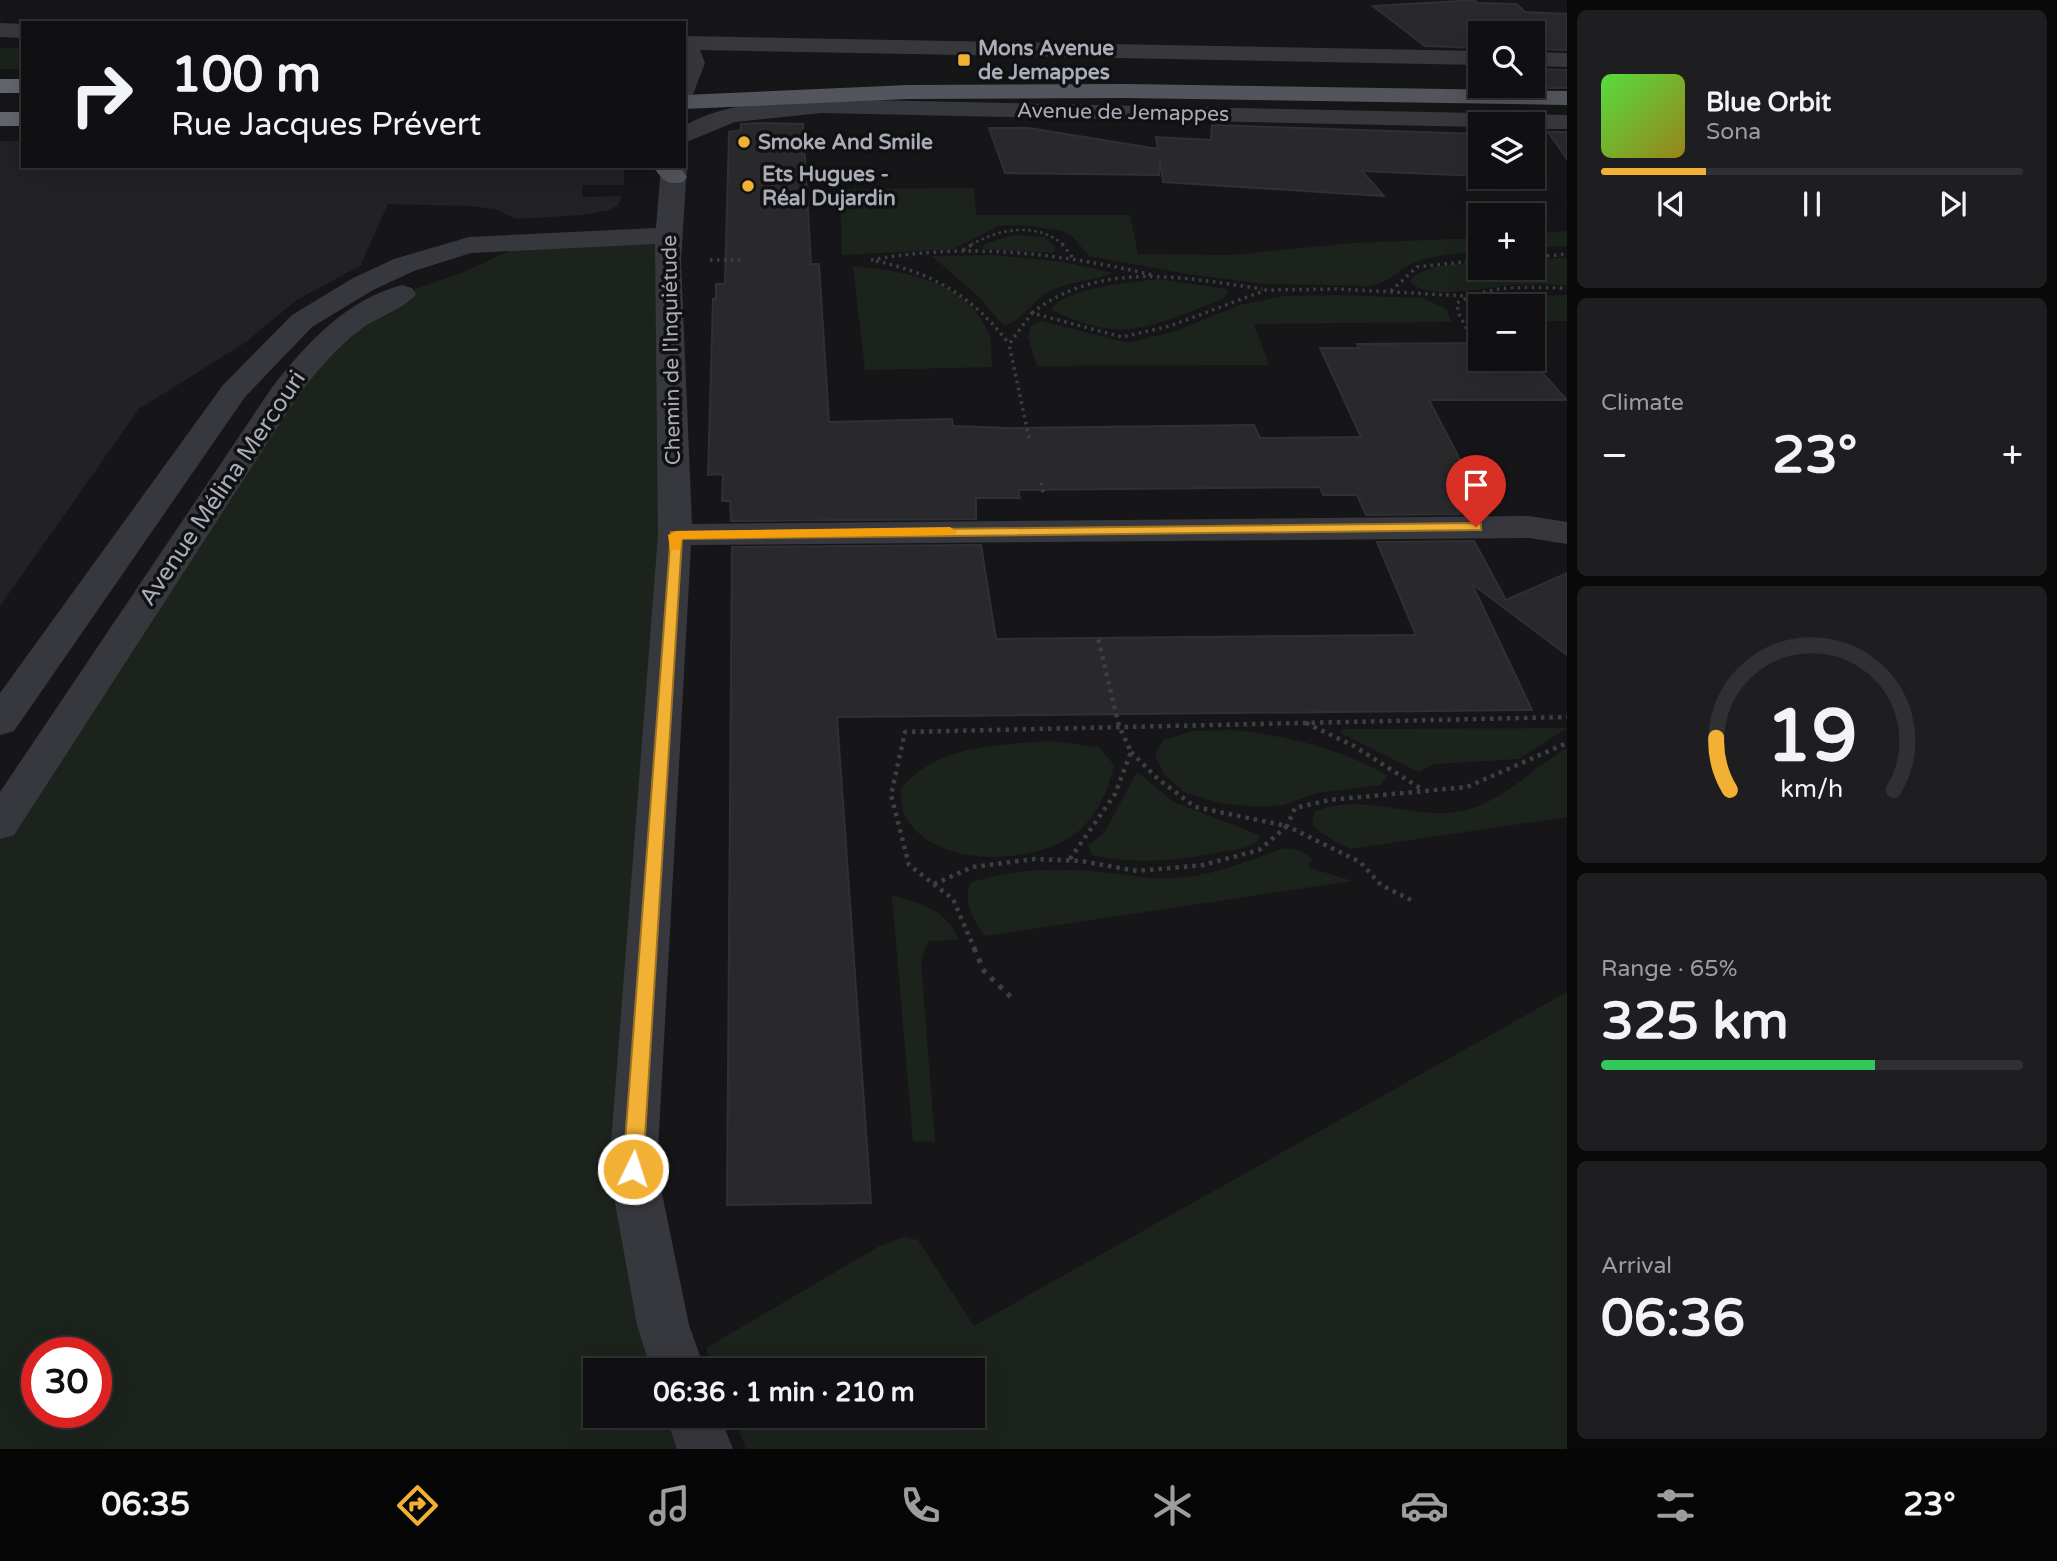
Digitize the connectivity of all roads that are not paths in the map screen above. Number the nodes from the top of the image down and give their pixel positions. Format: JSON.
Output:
{"nodes":[{"id":1,"x":0,"y":30,"type":"edge"},
{"id":2,"x":21,"y":31,"type":"edge"},
{"id":3,"x":1468,"y":58,"type":"edge"},
{"id":4,"x":1545,"y":59,"type":"edge"},
{"id":5,"x":1567,"y":60,"type":"edge"},
{"id":6,"x":686,"y":75,"type":"edge"},
{"id":7,"x":979,"y":75,"type":"junction"},
{"id":8,"x":686,"y":76,"type":"edge"},
{"id":9,"x":686,"y":76,"type":"edge"},
{"id":10,"x":686,"y":76,"type":"edge"},
{"id":11,"x":686,"y":76,"type":"edge"},
{"id":12,"x":718,"y":76,"type":"dead end"},
{"id":13,"x":760,"y":76,"type":"dead end"},
{"id":14,"x":1468,"y":81,"type":"edge"},
{"id":15,"x":1545,"y":82,"type":"edge"},
{"id":16,"x":1567,"y":83,"type":"edge"},
{"id":17,"x":0,"y":86,"type":"edge"},
{"id":18,"x":21,"y":86,"type":"edge"},
{"id":19,"x":1567,"y":98,"type":"edge"},
{"id":20,"x":821,"y":106,"type":"junction"},
{"id":21,"x":0,"y":119,"type":"edge"},
{"id":22,"x":21,"y":119,"type":"edge"},
{"id":23,"x":1567,"y":121,"type":"edge"},
{"id":24,"x":686,"y":134,"type":"edge"},
{"id":25,"x":671,"y":170,"type":"edge"},
{"id":26,"x":668,"y":236,"type":"junction"},
{"id":27,"x":526,"y":243,"type":"junction"},
{"id":28,"x":1567,"y":533,"type":"edge"},
{"id":29,"x":676,"y":535,"type":"junction"},
{"id":30,"x":0,"y":720,"type":"edge"},
{"id":31,"x":0,"y":824,"type":"edge"},
{"id":32,"x":674,"y":1358,"type":"edge"},
{"id":33,"x":697,"y":1428,"type":"edge"},
{"id":34,"x":705,"y":1449,"type":"edge"}],
"edges":[{"from":1,"to":2,"type":"street"},
{"from":3,"to":6,"type":"street"},
{"from":4,"to":5,"type":"street"},
{"from":7,"to":8,"type":"main road"},
{"from":7,"to":13,"type":"main road","name":"Avenue de Jemappes"},
{"from":7,"to":14,"type":"main road","name":"Avenue de Jemappes"},
{"from":9,"to":12,"type":"main road"},
{"from":10,"to":19,"type":"main road","name":"Avenue de Jemappes"},
{"from":11,"to":20,"type":"street"},
{"from":15,"to":16,"type":"main road"},
{"from":17,"to":18,"type":"highway"},
{"from":20,"to":23,"type":"street","name":"Avenue de Jemappes"},
{"from":20,"to":24,"type":"street","name":"Avenue de Jemappes"},
{"from":21,"to":22,"type":"highway"},
{"from":25,"to":26,"type":"street","name":"Chemin de l'Inquiétude"},
{"from":26,"to":27,"type":"street","name":"Avenue Mélina Mercouri"},
{"from":26,"to":29,"type":"street","name":"Chemin de l'Inquiétude"},
{"from":27,"to":30,"type":"street","name":"Avenue Mélina Mercouri"},
{"from":27,"to":31,"type":"street","name":"Avenue Mélina Mercouri"},
{"from":28,"to":29,"type":"street"},
{"from":29,"to":32,"type":"street","name":"Chemin de l'Inquiétude"},
{"from":33,"to":34,"type":"street"}]}
